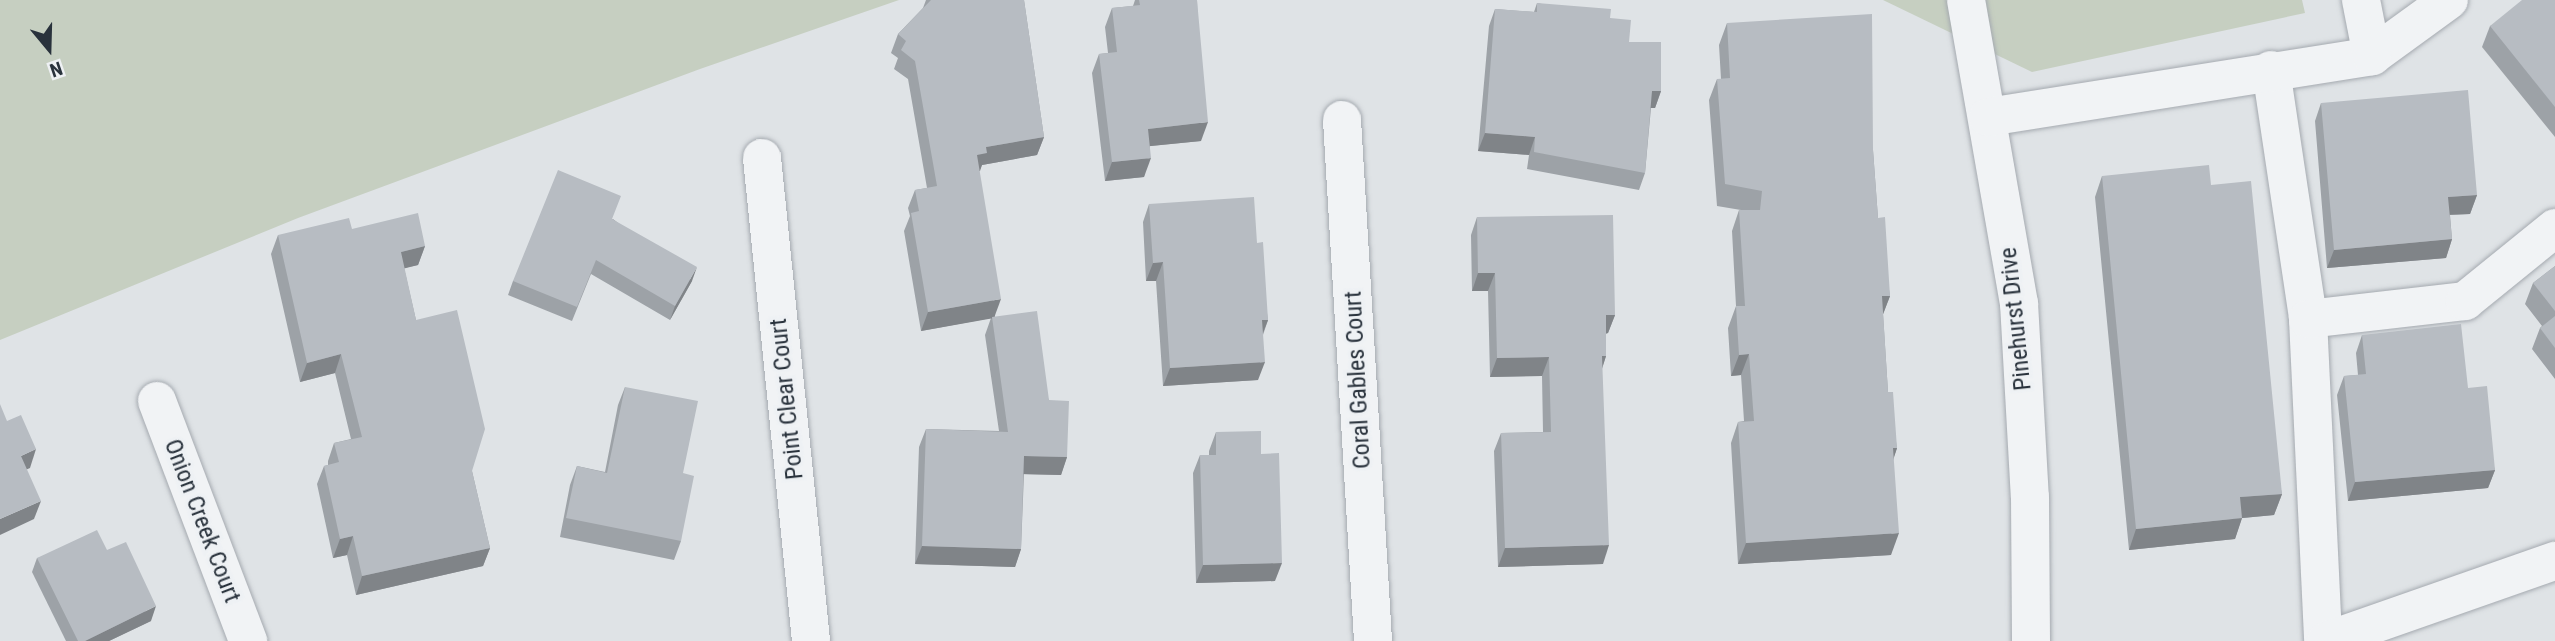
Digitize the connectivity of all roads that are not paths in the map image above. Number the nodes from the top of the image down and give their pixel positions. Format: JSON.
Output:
{"nodes":[{"id":1,"x":1966,"y":0,"type":"edge"},
{"id":2,"x":2361,"y":0,"type":"edge"},
{"id":3,"x":2449,"y":0,"type":"edge"},
{"id":4,"x":2372,"y":56,"type":"junction"},
{"id":5,"x":2271,"y":70,"type":"junction"},
{"id":6,"x":1988,"y":117,"type":"junction"},
{"id":7,"x":1342,"y":120,"type":"dead end"},
{"id":8,"x":762,"y":158,"type":"dead end"},
{"id":9,"x":2555,"y":228,"type":"edge"},
{"id":10,"x":2308,"y":318,"type":"junction"},
{"id":11,"x":156,"y":401,"type":"dead end"},
{"id":12,"x":2555,"y":561,"type":"edge"},
{"id":13,"x":248,"y":641,"type":"edge"},
{"id":14,"x":811,"y":641,"type":"edge"},
{"id":15,"x":1373,"y":641,"type":"edge"},
{"id":16,"x":2031,"y":641,"type":"edge"},
{"id":17,"x":2324,"y":641,"type":"edge"}],
"edges":[{"from":1,"to":6,"type":"street","name":"Pinehurst Drive"},
{"from":2,"to":4,"type":"street"},
{"from":3,"to":4,"type":"street"},
{"from":4,"to":5,"type":"street"},
{"from":5,"to":6,"type":"street"},
{"from":5,"to":10,"type":"street"},
{"from":6,"to":16,"type":"street","name":"Pinehurst Drive"},
{"from":7,"to":15,"type":"street","name":"Coral Gables Court"},
{"from":8,"to":14,"type":"street","name":"Point Clear Court"},
{"from":9,"to":10,"type":"street"},
{"from":10,"to":17,"type":"street"},
{"from":11,"to":13,"type":"street","name":"Onion Creek Court"},
{"from":12,"to":17,"type":"street"}]}
